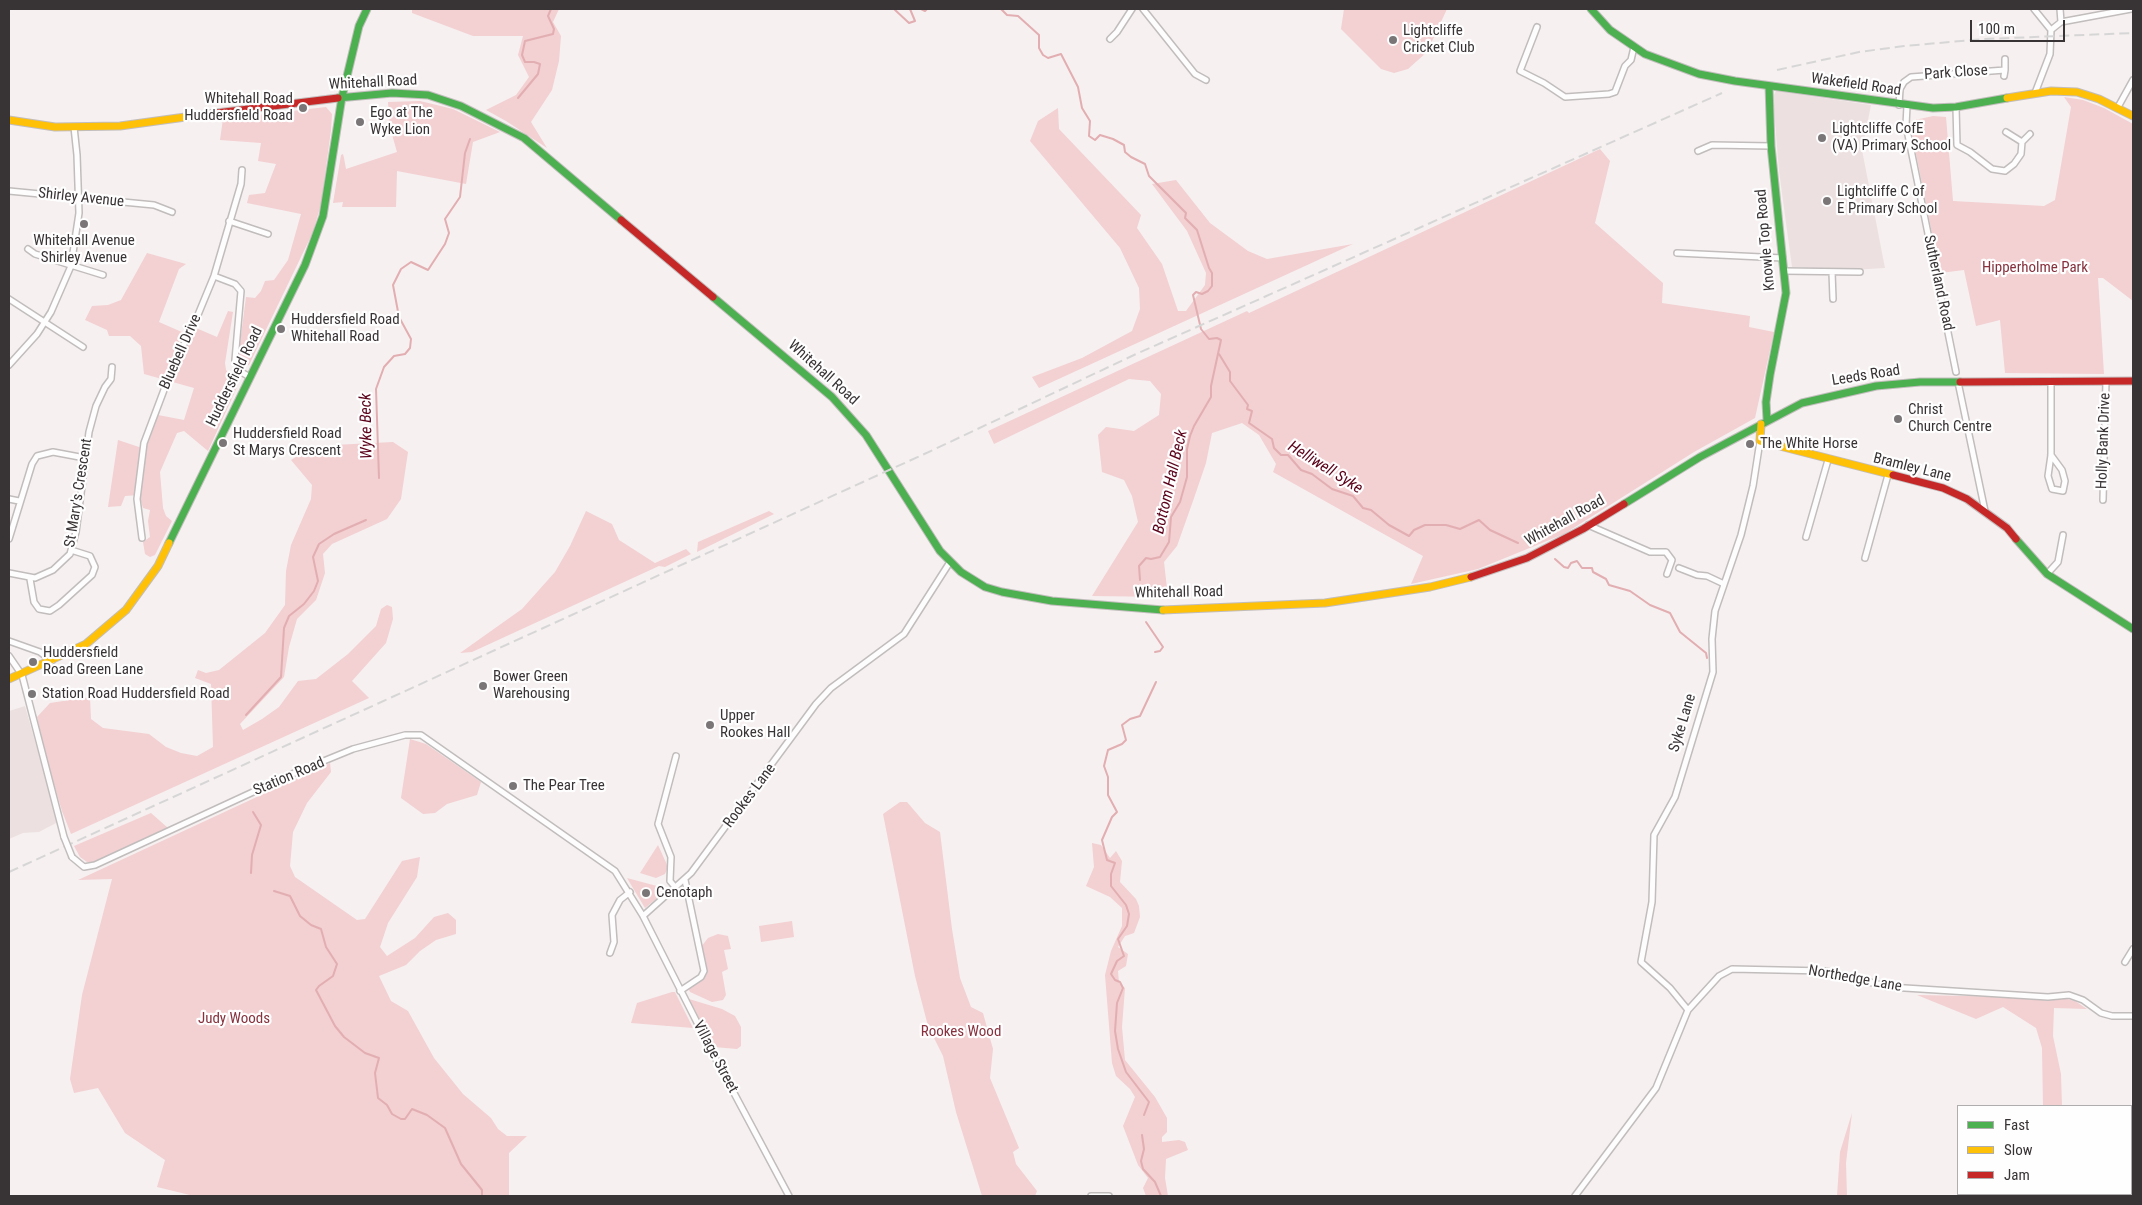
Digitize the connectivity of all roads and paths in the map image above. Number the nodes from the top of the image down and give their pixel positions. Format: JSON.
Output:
{"nodes":[{"id":1,"x":367,"y":9,"type":"edge"},
{"id":2,"x":1132,"y":9,"type":"edge"},
{"id":3,"x":1144,"y":9,"type":"edge"},
{"id":4,"x":1591,"y":9,"type":"edge"},
{"id":5,"x":2034,"y":9,"type":"edge"},
{"id":6,"x":2060,"y":9,"type":"edge"},
{"id":7,"x":2087,"y":9,"type":"edge"},
{"id":8,"x":2130,"y":9,"type":"edge"},
{"id":9,"x":2111,"y":11,"type":"edge"},
{"id":10,"x":2087,"y":17,"type":"junction"},
{"id":11,"x":2061,"y":22,"type":"junction"},
{"id":12,"x":1537,"y":27,"type":"dead end"},
{"id":13,"x":2052,"y":30,"type":"junction"},
{"id":14,"x":1110,"y":40,"type":"dead end"},
{"id":15,"x":1634,"y":47,"type":"junction"},
{"id":16,"x":2004,"y":59,"type":"dead end"},
{"id":17,"x":2005,"y":70,"type":"junction"},
{"id":18,"x":2004,"y":76,"type":"dead end"},
{"id":19,"x":1206,"y":80,"type":"dead end"},
{"id":20,"x":2133,"y":80,"type":"edge"},
{"id":21,"x":1769,"y":86,"type":"junction"},
{"id":22,"x":2035,"y":93,"type":"junction"},
{"id":23,"x":342,"y":97,"type":"junction"},
{"id":24,"x":1899,"y":105,"type":"junction"},
{"id":25,"x":1908,"y":106,"type":"junction"},
{"id":26,"x":1956,"y":107,"type":"junction"},
{"id":27,"x":2118,"y":107,"type":"junction"},
{"id":28,"x":2133,"y":116,"type":"edge"},
{"id":29,"x":9,"y":120,"type":"edge"},
{"id":30,"x":74,"y":127,"type":"junction"},
{"id":31,"x":2006,"y":132,"type":"dead end"},
{"id":32,"x":2030,"y":134,"type":"dead end"},
{"id":33,"x":2022,"y":142,"type":"junction"},
{"id":34,"x":1771,"y":146,"type":"junction"},
{"id":35,"x":1698,"y":151,"type":"dead end"},
{"id":36,"x":242,"y":170,"type":"dead end"},
{"id":37,"x":9,"y":191,"type":"edge"},
{"id":38,"x":78,"y":198,"type":"junction"},
{"id":39,"x":172,"y":212,"type":"dead end"},
{"id":40,"x":229,"y":221,"type":"junction"},
{"id":41,"x":268,"y":234,"type":"dead end"},
{"id":42,"x":28,"y":249,"type":"dead end"},
{"id":43,"x":1677,"y":253,"type":"dead end"},
{"id":44,"x":1783,"y":258,"type":"junction"},
{"id":45,"x":71,"y":266,"type":"junction"},
{"id":46,"x":1784,"y":271,"type":"junction"},
{"id":47,"x":1832,"y":272,"type":"junction"},
{"id":48,"x":1860,"y":272,"type":"dead end"},
{"id":49,"x":103,"y":275,"type":"dead end"},
{"id":50,"x":214,"y":276,"type":"junction"},
{"id":51,"x":9,"y":299,"type":"edge"},
{"id":52,"x":1833,"y":299,"type":"dead end"},
{"id":53,"x":44,"y":323,"type":"junction"},
{"id":54,"x":83,"y":347,"type":"dead end"},
{"id":55,"x":9,"y":365,"type":"edge"},
{"id":56,"x":112,"y":367,"type":"dead end"},
{"id":57,"x":1956,"y":372,"type":"dead end"},
{"id":58,"x":250,"y":377,"type":"junction"},
{"id":59,"x":1957,"y":380,"type":"junction"},
{"id":60,"x":2052,"y":381,"type":"junction"},
{"id":61,"x":2106,"y":381,"type":"junction"},
{"id":62,"x":2133,"y":381,"type":"edge"},
{"id":63,"x":1764,"y":422,"type":"junction"},
{"id":64,"x":1760,"y":442,"type":"junction"},
{"id":65,"x":2051,"y":455,"type":"junction"},
{"id":66,"x":85,"y":458,"type":"junction"},
{"id":67,"x":1828,"y":460,"type":"junction"},
{"id":68,"x":1888,"y":475,"type":"junction"},
{"id":69,"x":9,"y":499,"type":"edge"},
{"id":70,"x":1630,"y":500,"type":"joint"},
{"id":71,"x":2103,"y":500,"type":"dead end"},
{"id":72,"x":19,"y":502,"type":"junction"},
{"id":73,"x":1986,"y":511,"type":"junction"},
{"id":74,"x":1588,"y":525,"type":"junction"},
{"id":75,"x":2063,"y":535,"type":"dead end"},
{"id":76,"x":1806,"y":537,"type":"dead end"},
{"id":77,"x":142,"y":538,"type":"dead end"},
{"id":78,"x":9,"y":539,"type":"edge"},
{"id":79,"x":72,"y":550,"type":"junction"},
{"id":80,"x":1865,"y":558,"type":"dead end"},
{"id":81,"x":950,"y":562,"type":"junction"},
{"id":82,"x":1679,"y":568,"type":"dead end"},
{"id":83,"x":9,"y":573,"type":"edge"},
{"id":84,"x":1667,"y":574,"type":"dead end"},
{"id":85,"x":2048,"y":574,"type":"junction"},
{"id":86,"x":30,"y":579,"type":"junction"},
{"id":87,"x":1724,"y":584,"type":"junction"},
{"id":88,"x":2133,"y":629,"type":"edge"},
{"id":89,"x":9,"y":641,"type":"edge"},
{"id":90,"x":10,"y":658,"type":"edge"},
{"id":91,"x":52,"y":661,"type":"junction"},
{"id":92,"x":22,"y":675,"type":"junction"},
{"id":93,"x":9,"y":679,"type":"edge"},
{"id":94,"x":676,"y":756,"type":"dead end"},
{"id":95,"x":685,"y":880,"type":"junction"},
{"id":96,"x":675,"y":887,"type":"junction"},
{"id":97,"x":630,"y":892,"type":"junction"},
{"id":98,"x":644,"y":916,"type":"junction"},
{"id":99,"x":2133,"y":949,"type":"edge"},
{"id":100,"x":610,"y":953,"type":"dead end"},
{"id":101,"x":2125,"y":962,"type":"dead end"},
{"id":102,"x":680,"y":991,"type":"junction"},
{"id":103,"x":1688,"y":1010,"type":"junction"},
{"id":104,"x":2133,"y":1016,"type":"edge"},
{"id":105,"x":789,"y":1196,"type":"edge"},
{"id":106,"x":1091,"y":1196,"type":"edge"},
{"id":107,"x":1109,"y":1196,"type":"edge"},
{"id":108,"x":1575,"y":1196,"type":"edge"}],
"edges":[{"from":1,"to":23,"type":"main road","name":"Huddersfield Road"},
{"from":2,"to":14,"type":"street"},
{"from":3,"to":19,"type":"street"},
{"from":4,"to":15,"type":"main road","name":"Wakefield Road"},
{"from":5,"to":13,"type":"street"},
{"from":6,"to":11,"type":"street"},
{"from":7,"to":10,"type":"street"},
{"from":8,"to":9,"type":"street"},
{"from":9,"to":10,"type":"street"},
{"from":10,"to":11,"type":"street"},
{"from":11,"to":13,"type":"street"},
{"from":12,"to":15,"type":"street"},
{"from":13,"to":22,"type":"street"},
{"from":15,"to":21,"type":"main road","name":"Wakefield Road"},
{"from":16,"to":17,"type":"street","name":"Park Close"},
{"from":17,"to":18,"type":"street","name":"Park Close"},
{"from":17,"to":24,"type":"street","name":"Park Close"},
{"from":20,"to":27,"type":"street"},
{"from":21,"to":24,"type":"main road","name":"Wakefield Road"},
{"from":21,"to":34,"type":"main road","name":"Knowle Top Road"},
{"from":22,"to":26,"type":"main road","name":"Wakefield Road"},
{"from":22,"to":27,"type":"main road","name":"Wakefield Road"},
{"from":23,"to":30,"type":"main road","name":"Whitehall Road"},
{"from":23,"to":58,"type":"main road","name":"Huddersfield Road"},
{"from":23,"to":81,"type":"main road","name":"Whitehall Road"},
{"from":24,"to":25,"type":"main road","name":"Wakefield Road"},
{"from":25,"to":26,"type":"main road","name":"Wakefield Road"},
{"from":25,"to":57,"type":"street","name":"Sutherland Road"},
{"from":26,"to":33,"type":"street"},
{"from":27,"to":28,"type":"main road","name":"Wakefield Road"},
{"from":29,"to":30,"type":"main road","name":"Whitehall Road"},
{"from":30,"to":38,"type":"street"},
{"from":31,"to":33,"type":"street"},
{"from":32,"to":33,"type":"street"},
{"from":34,"to":35,"type":"street"},
{"from":34,"to":44,"type":"main road","name":"Knowle Top Road"},
{"from":36,"to":40,"type":"street","name":"Bluebell Drive"},
{"from":37,"to":38,"type":"street","name":"Shirley Avenue"},
{"from":38,"to":39,"type":"street","name":"Shirley Avenue"},
{"from":38,"to":45,"type":"street"},
{"from":40,"to":41,"type":"street"},
{"from":40,"to":50,"type":"street","name":"Bluebell Drive"},
{"from":42,"to":45,"type":"street"},
{"from":43,"to":44,"type":"street"},
{"from":44,"to":46,"type":"main road","name":"Knowle Top Road"},
{"from":45,"to":49,"type":"street"},
{"from":45,"to":53,"type":"street"},
{"from":46,"to":47,"type":"street"},
{"from":46,"to":63,"type":"main road","name":"Knowle Top Road"},
{"from":47,"to":48,"type":"street"},
{"from":47,"to":52,"type":"street"},
{"from":50,"to":58,"type":"street"},
{"from":50,"to":77,"type":"street","name":"Bluebell Drive"},
{"from":51,"to":53,"type":"street"},
{"from":53,"to":54,"type":"street"},
{"from":53,"to":55,"type":"street"},
{"from":56,"to":66,"type":"street","name":"St Mary's Crescent"},
{"from":58,"to":91,"type":"main road","name":"Huddersfield Road"},
{"from":59,"to":60,"type":"main road","name":"Leeds Road"},
{"from":59,"to":63,"type":"main road","name":"Leeds Road"},
{"from":59,"to":73,"type":"street"},
{"from":60,"to":61,"type":"main road","name":"Leeds Road"},
{"from":60,"to":65,"type":"street"},
{"from":61,"to":62,"type":"main road","name":"Leeds Road"},
{"from":61,"to":71,"type":"street","name":"Holly Bank Drive"},
{"from":63,"to":64,"type":"main road","name":"Syke Lane"},
{"from":63,"to":70,"type":"main road","name":"Leeds Road"},
{"from":64,"to":67,"type":"main road","name":"Bramley Lane"},
{"from":64,"to":87,"type":"street","name":"Syke Lane"},
{"from":65,"to":65,"type":"street"},
{"from":66,"to":72,"type":"street"},
{"from":66,"to":79,"type":"street","name":"St Mary's Crescent"},
{"from":67,"to":68,"type":"main road","name":"Bramley Lane"},
{"from":67,"to":76,"type":"street"},
{"from":68,"to":73,"type":"main road","name":"Bramley Lane"},
{"from":68,"to":80,"type":"street"},
{"from":69,"to":72,"type":"street"},
{"from":70,"to":74,"type":"main road","name":"Whitehall Road"},
{"from":72,"to":78,"type":"street"},
{"from":73,"to":85,"type":"main road","name":"Bramley Lane"},
{"from":74,"to":81,"type":"main road","name":"Whitehall Road"},
{"from":74,"to":84,"type":"street"},
{"from":75,"to":85,"type":"street"},
{"from":79,"to":86,"type":"street","name":"St Mary's Crescent"},
{"from":79,"to":86,"type":"street"},
{"from":81,"to":95,"type":"street","name":"Rookes Lane"},
{"from":82,"to":87,"type":"street"},
{"from":83,"to":86,"type":"street"},
{"from":85,"to":88,"type":"main road","name":"Bramley Lane"},
{"from":87,"to":103,"type":"street","name":"Syke Lane"},
{"from":89,"to":91,"type":"street"},
{"from":90,"to":92,"type":"street","name":"Station Road"},
{"from":91,"to":92,"type":"main road","name":"Huddersfield Road"},
{"from":92,"to":93,"type":"main road","name":"Huddersfield Road"},
{"from":92,"to":97,"type":"street","name":"Station Road","bridge":true},
{"from":94,"to":96,"type":"street"},
{"from":95,"to":96,"type":"street","name":"Rookes Lane"},
{"from":95,"to":102,"type":"street"},
{"from":96,"to":98,"type":"street","name":"Rookes Lane"},
{"from":97,"to":98,"type":"street","name":"Station Road"},
{"from":97,"to":100,"type":"street"},
{"from":98,"to":102,"type":"street","name":"Village Street"},
{"from":99,"to":101,"type":"street"},
{"from":102,"to":105,"type":"street","name":"Village Street"},
{"from":103,"to":104,"type":"street","name":"Northedge Lane"},
{"from":103,"to":108,"type":"street","name":"Northedge Lane"},
{"from":106,"to":107,"type":"street"}]}
